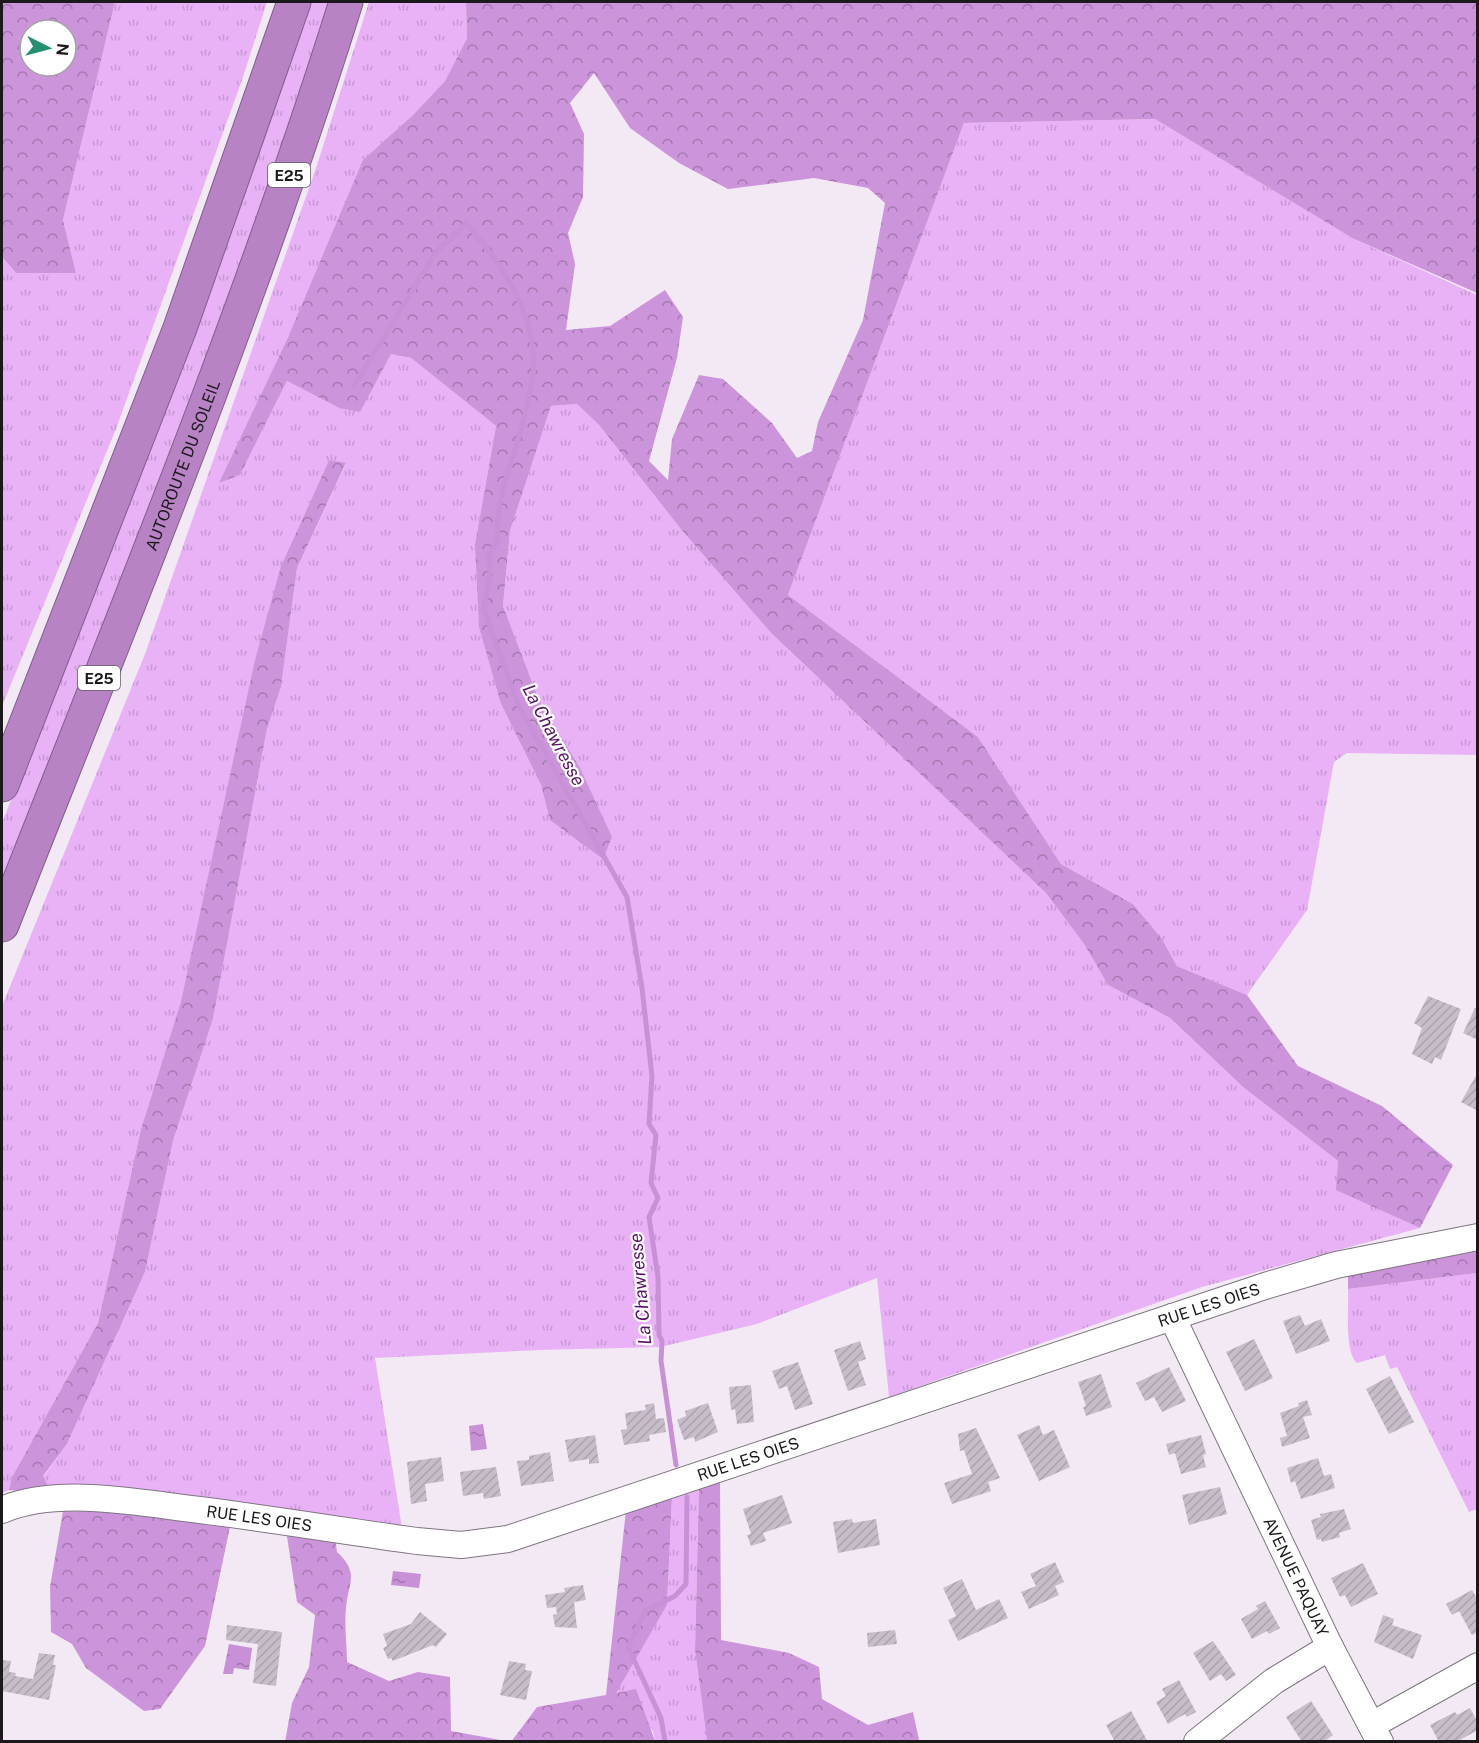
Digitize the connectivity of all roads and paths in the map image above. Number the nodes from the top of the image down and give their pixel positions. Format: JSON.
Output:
{"nodes":[{"id":1,"x":294,"y":2,"type":"edge"},
{"id":2,"x":346,"y":2,"type":"edge"},
{"id":3,"x":2,"y":785,"type":"edge"},
{"id":4,"x":2,"y":925,"type":"edge"},
{"id":5,"x":1478,"y":1237,"type":"edge"},
{"id":6,"x":1172,"y":1317,"type":"junction"},
{"id":7,"x":2,"y":1510,"type":"edge"},
{"id":8,"x":1330,"y":1647,"type":"junction"},
{"id":9,"x":1478,"y":1666,"type":"edge"},
{"id":10,"x":1376,"y":1733,"type":"edge"},
{"id":11,"x":1197,"y":1742,"type":"edge"}],
"edges":[{"from":1,"to":3,"type":"highway"},
{"from":2,"to":4,"type":"highway","name":"AUTOROUTE DU SOLEIL","number":"E25"},
{"from":5,"to":6,"type":"street","name":"RUE LES OIES"},
{"from":6,"to":7,"type":"street","name":"RUE LES OIES"},
{"from":6,"to":8,"type":"street","name":"AVENUE PAQUAY"},
{"from":8,"to":10,"type":"street","name":"AVENUE PAQUAY"},
{"from":8,"to":11,"type":"street"},
{"from":9,"to":10,"type":"street","name":"AVENUE PAQUAY"}]}
